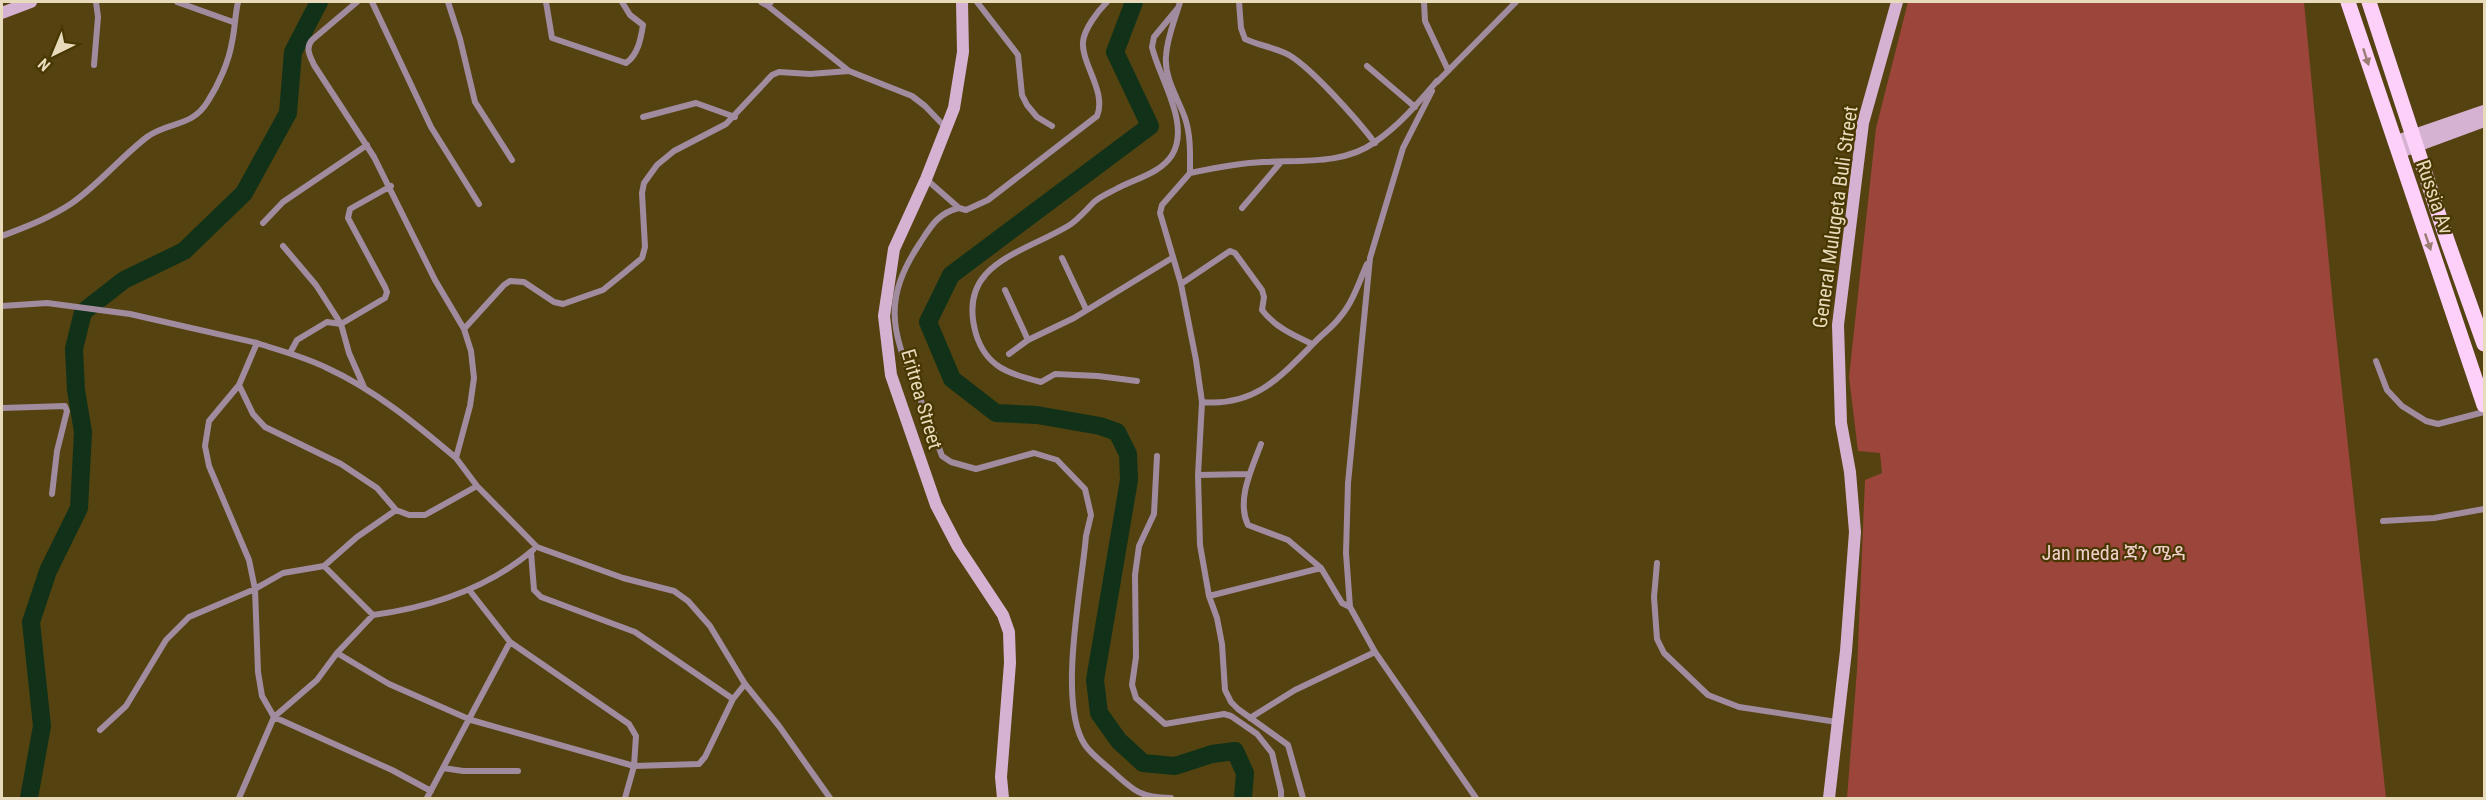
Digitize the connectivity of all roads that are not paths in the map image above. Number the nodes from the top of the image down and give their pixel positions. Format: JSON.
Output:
{"nodes":[{"id":1,"x":30,"y":2,"type":"edge"},
{"id":2,"x":96,"y":2,"type":"edge"},
{"id":3,"x":177,"y":2,"type":"edge"},
{"id":4,"x":238,"y":2,"type":"edge"},
{"id":5,"x":357,"y":2,"type":"edge"},
{"id":6,"x":372,"y":2,"type":"edge"},
{"id":7,"x":448,"y":2,"type":"edge"},
{"id":8,"x":546,"y":2,"type":"edge"},
{"id":9,"x":622,"y":2,"type":"edge"},
{"id":10,"x":761,"y":2,"type":"edge"},
{"id":11,"x":962,"y":2,"type":"edge"},
{"id":12,"x":977,"y":2,"type":"edge"},
{"id":13,"x":1107,"y":2,"type":"edge"},
{"id":14,"x":1239,"y":2,"type":"edge"},
{"id":15,"x":1425,"y":2,"type":"edge"},
{"id":16,"x":1516,"y":2,"type":"edge"},
{"id":17,"x":1897,"y":2,"type":"edge"},
{"id":18,"x":2348,"y":2,"type":"edge"},
{"id":19,"x":2369,"y":2,"type":"edge"},
{"id":20,"x":770,"y":4,"type":"edge"},
{"id":21,"x":1179,"y":5,"type":"edge"},
{"id":22,"x":2,"y":13,"type":"edge"},
{"id":23,"x":233,"y":22,"type":"junction"},
{"id":24,"x":94,"y":65,"type":"dead end"},
{"id":25,"x":1367,"y":66,"type":"dead end"},
{"id":26,"x":1448,"y":70,"type":"junction"},
{"id":27,"x":849,"y":71,"type":"junction"},
{"id":28,"x":1437,"y":81,"type":"junction"},
{"id":29,"x":1414,"y":107,"type":"junction"},
{"id":30,"x":2484,"y":111,"type":"edge"},
{"id":31,"x":643,"y":117,"type":"dead end"},
{"id":32,"x":735,"y":117,"type":"junction"},
{"id":33,"x":2484,"y":121,"type":"edge"},
{"id":34,"x":1052,"y":126,"type":"dead end"},
{"id":35,"x":947,"y":129,"type":"junction"},
{"id":36,"x":2416,"y":142,"type":"junction"},
{"id":37,"x":1375,"y":143,"type":"junction"},
{"id":38,"x":367,"y":145,"type":"junction"},
{"id":39,"x":2396,"y":148,"type":"junction"},
{"id":40,"x":512,"y":160,"type":"dead end"},
{"id":41,"x":1281,"y":162,"type":"junction"},
{"id":42,"x":1190,"y":173,"type":"junction"},
{"id":43,"x":926,"y":179,"type":"junction"},
{"id":44,"x":391,"y":186,"type":"junction"},
{"id":45,"x":946,"y":196,"type":"junction"},
{"id":46,"x":479,"y":204,"type":"dead end"},
{"id":47,"x":959,"y":208,"type":"junction"},
{"id":48,"x":1242,"y":208,"type":"dead end"},
{"id":49,"x":946,"y":211,"type":"junction"},
{"id":50,"x":263,"y":223,"type":"dead end"},
{"id":51,"x":2,"y":236,"type":"edge"},
{"id":52,"x":283,"y":246,"type":"dead end"},
{"id":53,"x":1062,"y":258,"type":"dead end"},
{"id":54,"x":1172,"y":258,"type":"junction"},
{"id":55,"x":1370,"y":258,"type":"junction"},
{"id":56,"x":1181,"y":284,"type":"junction"},
{"id":57,"x":1005,"y":290,"type":"dead end"},
{"id":58,"x":2,"y":306,"type":"edge"},
{"id":59,"x":1086,"y":309,"type":"junction"},
{"id":60,"x":341,"y":324,"type":"junction"},
{"id":61,"x":464,"y":329,"type":"junction"},
{"id":62,"x":1028,"y":340,"type":"junction"},
{"id":63,"x":257,"y":344,"type":"junction"},
{"id":64,"x":1312,"y":344,"type":"junction"},
{"id":65,"x":2484,"y":344,"type":"edge"},
{"id":66,"x":290,"y":353,"type":"junction"},
{"id":67,"x":1009,"y":354,"type":"dead end"},
{"id":68,"x":2376,"y":361,"type":"dead end"},
{"id":69,"x":1137,"y":381,"type":"dead end"},
{"id":70,"x":239,"y":385,"type":"junction"},
{"id":71,"x":365,"y":388,"type":"junction"},
{"id":72,"x":1202,"y":402,"type":"junction"},
{"id":73,"x":2484,"y":405,"type":"edge"},
{"id":74,"x":2,"y":408,"type":"edge"},
{"id":75,"x":2484,"y":412,"type":"edge"},
{"id":76,"x":1261,"y":444,"type":"dead end"},
{"id":77,"x":1157,"y":456,"type":"dead end"},
{"id":78,"x":456,"y":458,"type":"junction"},
{"id":79,"x":1250,"y":474,"type":"junction"},
{"id":80,"x":1198,"y":475,"type":"junction"},
{"id":81,"x":477,"y":486,"type":"junction"},
{"id":82,"x":52,"y":494,"type":"dead end"},
{"id":83,"x":2484,"y":509,"type":"edge"},
{"id":84,"x":396,"y":510,"type":"junction"},
{"id":85,"x":2384,"y":521,"type":"dead end"},
{"id":86,"x":534,"y":550,"type":"junction"},
{"id":87,"x":1657,"y":564,"type":"dead end"},
{"id":88,"x":324,"y":566,"type":"junction"},
{"id":89,"x":1321,"y":568,"type":"junction"},
{"id":90,"x":255,"y":589,"type":"junction"},
{"id":91,"x":470,"y":591,"type":"junction"},
{"id":92,"x":1209,"y":596,"type":"junction"},
{"id":93,"x":1350,"y":607,"type":"junction"},
{"id":94,"x":373,"y":615,"type":"junction"},
{"id":95,"x":510,"y":642,"type":"junction"},
{"id":96,"x":1375,"y":652,"type":"junction"},
{"id":97,"x":337,"y":653,"type":"junction"},
{"id":98,"x":745,"y":684,"type":"junction"},
{"id":99,"x":733,"y":699,"type":"junction"},
{"id":100,"x":274,"y":717,"type":"junction"},
{"id":101,"x":1250,"y":718,"type":"junction"},
{"id":102,"x":471,"y":720,"type":"junction"},
{"id":103,"x":1838,"y":722,"type":"junction"},
{"id":104,"x":100,"y":730,"type":"dead end"},
{"id":105,"x":634,"y":766,"type":"junction"},
{"id":106,"x":443,"y":768,"type":"junction"},
{"id":107,"x":518,"y":771,"type":"dead end"},
{"id":108,"x":431,"y":792,"type":"junction"},
{"id":109,"x":239,"y":798,"type":"edge"},
{"id":110,"x":427,"y":798,"type":"edge"},
{"id":111,"x":625,"y":798,"type":"edge"},
{"id":112,"x":830,"y":798,"type":"edge"},
{"id":113,"x":1003,"y":798,"type":"edge"},
{"id":114,"x":1156,"y":798,"type":"edge"},
{"id":115,"x":1171,"y":798,"type":"edge"},
{"id":116,"x":1281,"y":798,"type":"edge"},
{"id":117,"x":1303,"y":798,"type":"edge"},
{"id":118,"x":1476,"y":798,"type":"edge"},
{"id":119,"x":1829,"y":798,"type":"edge"}],
"edges":[{"from":1,"to":22,"type":"main road"},
{"from":2,"to":24,"type":"street"},
{"from":3,"to":23,"type":"street"},
{"from":4,"to":23,"type":"street"},
{"from":5,"to":38,"type":"street"},
{"from":6,"to":46,"type":"street"},
{"from":7,"to":40,"type":"street"},
{"from":8,"to":9,"type":"street"},
{"from":10,"to":20,"type":"street"},
{"from":11,"to":35,"type":"main road","name":"Eritrea Street"},
{"from":12,"to":34,"type":"street"},
{"from":13,"to":47,"type":"street"},
{"from":14,"to":37,"type":"street"},
{"from":15,"to":26,"type":"street"},
{"from":16,"to":26,"type":"street"},
{"from":17,"to":103,"type":"main road","name":"General Mulugeta Buli Street"},
{"from":18,"to":39,"type":"main road","name":"Russia Av","one_way":true},
{"from":19,"to":36,"type":"main road","name":"Russia Av"},
{"from":20,"to":27,"type":"street"},
{"from":21,"to":42,"type":"street"},
{"from":21,"to":69,"type":"street"},
{"from":23,"to":51,"type":"street"},
{"from":25,"to":29,"type":"street"},
{"from":26,"to":28,"type":"street"},
{"from":27,"to":32,"type":"street"},
{"from":27,"to":35,"type":"street"},
{"from":28,"to":29,"type":"street"},
{"from":28,"to":55,"type":"street"},
{"from":29,"to":37,"type":"street"},
{"from":30,"to":36,"type":"main road"},
{"from":31,"to":32,"type":"street"},
{"from":32,"to":61,"type":"street"},
{"from":33,"to":36,"type":"main road"},
{"from":35,"to":43,"type":"main road","name":"Eritrea Street"},
{"from":36,"to":39,"type":"main road"},
{"from":36,"to":65,"type":"main road","name":"Russia Av"},
{"from":37,"to":41,"type":"street"},
{"from":38,"to":44,"type":"street"},
{"from":38,"to":50,"type":"street"},
{"from":39,"to":73,"type":"main road","name":"Russia Av","one_way":true},
{"from":41,"to":42,"type":"street"},
{"from":41,"to":48,"type":"street"},
{"from":42,"to":54,"type":"street"},
{"from":43,"to":45,"type":"street"},
{"from":43,"to":113,"type":"main road","name":"Eritrea Street"},
{"from":44,"to":60,"type":"street"},
{"from":44,"to":61,"type":"street"},
{"from":45,"to":47,"type":"street"},
{"from":45,"to":49,"type":"street"},
{"from":47,"to":49,"type":"street"},
{"from":49,"to":114,"type":"street"},
{"from":52,"to":60,"type":"street"},
{"from":53,"to":59,"type":"street"},
{"from":54,"to":56,"type":"street"},
{"from":54,"to":59,"type":"street"},
{"from":55,"to":64,"type":"street"},
{"from":55,"to":93,"type":"street"},
{"from":56,"to":64,"type":"street"},
{"from":56,"to":72,"type":"street"},
{"from":57,"to":62,"type":"street"},
{"from":58,"to":63,"type":"street"},
{"from":59,"to":62,"type":"street"},
{"from":60,"to":66,"type":"street"},
{"from":60,"to":71,"type":"street"},
{"from":61,"to":78,"type":"street"},
{"from":62,"to":67,"type":"street"},
{"from":63,"to":66,"type":"street"},
{"from":63,"to":70,"type":"street"},
{"from":64,"to":72,"type":"street"},
{"from":66,"to":71,"type":"street"},
{"from":68,"to":75,"type":"street"},
{"from":70,"to":84,"type":"street"},
{"from":70,"to":90,"type":"street"},
{"from":71,"to":78,"type":"street"},
{"from":72,"to":80,"type":"street"},
{"from":74,"to":82,"type":"street"},
{"from":76,"to":79,"type":"street"},
{"from":77,"to":116,"type":"street"},
{"from":78,"to":81,"type":"street"},
{"from":79,"to":80,"type":"street"},
{"from":79,"to":89,"type":"street"},
{"from":80,"to":92,"type":"street"},
{"from":81,"to":84,"type":"street"},
{"from":81,"to":86,"type":"street"},
{"from":83,"to":85,"type":"street"},
{"from":84,"to":88,"type":"street"},
{"from":86,"to":91,"type":"street"},
{"from":86,"to":98,"type":"street"},
{"from":86,"to":99,"type":"street"},
{"from":87,"to":103,"type":"street"},
{"from":88,"to":90,"type":"street"},
{"from":88,"to":94,"type":"street"},
{"from":89,"to":92,"type":"street"},
{"from":89,"to":93,"type":"street"},
{"from":90,"to":100,"type":"street"},
{"from":90,"to":104,"type":"street"},
{"from":91,"to":94,"type":"street"},
{"from":91,"to":95,"type":"street"},
{"from":92,"to":101,"type":"street"},
{"from":93,"to":96,"type":"street"},
{"from":94,"to":97,"type":"street"},
{"from":95,"to":102,"type":"street"},
{"from":95,"to":105,"type":"street"},
{"from":96,"to":101,"type":"street"},
{"from":96,"to":118,"type":"street"},
{"from":97,"to":100,"type":"street"},
{"from":97,"to":102,"type":"street"},
{"from":98,"to":99,"type":"street"},
{"from":98,"to":112,"type":"street"},
{"from":99,"to":105,"type":"street"},
{"from":100,"to":108,"type":"street"},
{"from":100,"to":109,"type":"street"},
{"from":101,"to":117,"type":"street"},
{"from":102,"to":105,"type":"street"},
{"from":102,"to":106,"type":"street"},
{"from":103,"to":119,"type":"main road","name":"General Mulugeta Buli Street"},
{"from":105,"to":111,"type":"street"},
{"from":106,"to":107,"type":"street"},
{"from":106,"to":108,"type":"street"},
{"from":108,"to":110,"type":"street"},
{"from":114,"to":115,"type":"street"}]}
